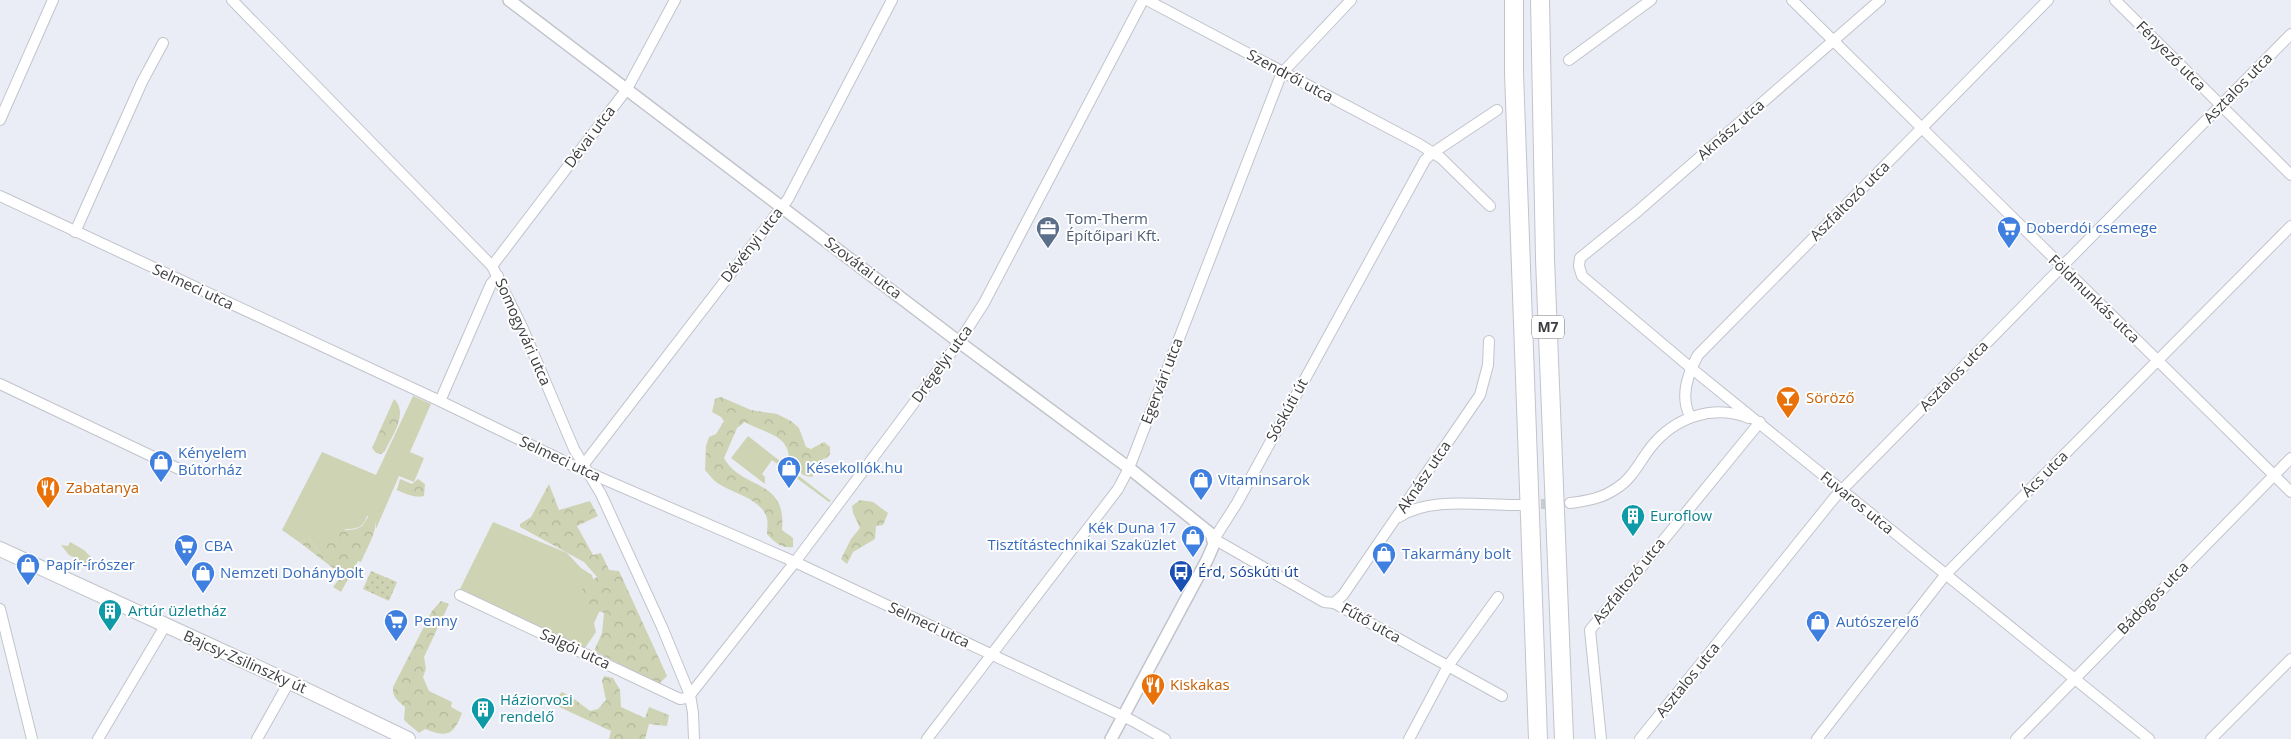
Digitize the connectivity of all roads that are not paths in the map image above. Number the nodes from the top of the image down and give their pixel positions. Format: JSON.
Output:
{"nodes":[{"id":1,"x":53,"y":0,"type":"edge"},
{"id":2,"x":232,"y":0,"type":"edge"},
{"id":3,"x":509,"y":0,"type":"edge"},
{"id":4,"x":675,"y":0,"type":"edge"},
{"id":5,"x":892,"y":0,"type":"edge"},
{"id":6,"x":1143,"y":0,"type":"edge"},
{"id":7,"x":1148,"y":0,"type":"edge"},
{"id":8,"x":1351,"y":0,"type":"edge"},
{"id":9,"x":1514,"y":0,"type":"edge"},
{"id":10,"x":1540,"y":0,"type":"edge"},
{"id":11,"x":1651,"y":0,"type":"edge"},
{"id":12,"x":1792,"y":0,"type":"edge"},
{"id":13,"x":1880,"y":0,"type":"edge"},
{"id":14,"x":2048,"y":0,"type":"edge"},
{"id":15,"x":2115,"y":0,"type":"edge"},
{"id":16,"x":2291,"y":34,"type":"edge"},
{"id":17,"x":1832,"y":41,"type":"junction"},
{"id":18,"x":163,"y":44,"type":"dead end"},
{"id":19,"x":1569,"y":60,"type":"dead end"},
{"id":20,"x":1283,"y":72,"type":"junction"},
{"id":21,"x":627,"y":89,"type":"junction"},
{"id":22,"x":2220,"y":106,"type":"junction"},
{"id":23,"x":1497,"y":110,"type":"dead end"},
{"id":24,"x":0,"y":120,"type":"edge"},
{"id":25,"x":1922,"y":128,"type":"junction"},
{"id":26,"x":1431,"y":154,"type":"junction"},
{"id":27,"x":2291,"y":176,"type":"edge"},
{"id":28,"x":0,"y":196,"type":"edge"},
{"id":29,"x":1490,"y":206,"type":"dead end"},
{"id":30,"x":782,"y":207,"type":"junction"},
{"id":31,"x":2291,"y":226,"type":"edge"},
{"id":32,"x":75,"y":232,"type":"junction"},
{"id":33,"x":1580,"y":258,"type":"joint"},
{"id":34,"x":492,"y":266,"type":"junction"},
{"id":35,"x":2060,"y":266,"type":"junction"},
{"id":36,"x":498,"y":276,"type":"junction"},
{"id":37,"x":1489,"y":341,"type":"dead end"},
{"id":38,"x":959,"y":342,"type":"junction"},
{"id":39,"x":2157,"y":361,"type":"junction"},
{"id":40,"x":1691,"y":368,"type":"junction"},
{"id":41,"x":0,"y":384,"type":"edge"},
{"id":42,"x":440,"y":401,"type":"junction"},
{"id":43,"x":1690,"y":416,"type":"junction"},
{"id":44,"x":1760,"y":422,"type":"junction"},
{"id":45,"x":2291,"y":458,"type":"edge"},
{"id":46,"x":584,"y":468,"type":"junction"},
{"id":47,"x":1129,"y":468,"type":"junction"},
{"id":48,"x":181,"y":470,"type":"dead end"},
{"id":49,"x":2274,"y":475,"type":"junction"},
{"id":50,"x":1841,"y":491,"type":"junction"},
{"id":51,"x":2291,"y":492,"type":"edge"},
{"id":52,"x":1570,"y":503,"type":"tunnel mouth"},
{"id":53,"x":1519,"y":504,"type":"tunnel mouth"},
{"id":54,"x":1397,"y":518,"type":"junction"},
{"id":55,"x":1214,"y":539,"type":"junction"},
{"id":56,"x":0,"y":549,"type":"edge"},
{"id":57,"x":795,"y":562,"type":"junction"},
{"id":58,"x":1946,"y":574,"type":"junction"},
{"id":59,"x":460,"y":595,"type":"dead end"},
{"id":60,"x":1498,"y":597,"type":"dead end"},
{"id":61,"x":1334,"y":603,"type":"junction"},
{"id":62,"x":0,"y":609,"type":"edge"},
{"id":63,"x":165,"y":626,"type":"junction"},
{"id":64,"x":990,"y":654,"type":"junction"},
{"id":65,"x":2291,"y":659,"type":"edge"},
{"id":66,"x":1448,"y":666,"type":"junction"},
{"id":67,"x":2074,"y":679,"type":"junction"},
{"id":68,"x":289,"y":682,"type":"junction"},
{"id":69,"x":690,"y":695,"type":"junction"},
{"id":70,"x":1502,"y":696,"type":"dead end"},
{"id":71,"x":1122,"y":716,"type":"junction"},
{"id":72,"x":32,"y":739,"type":"edge"},
{"id":73,"x":98,"y":739,"type":"edge"},
{"id":74,"x":257,"y":739,"type":"edge"},
{"id":75,"x":408,"y":739,"type":"edge"},
{"id":76,"x":694,"y":739,"type":"edge"},
{"id":77,"x":927,"y":739,"type":"edge"},
{"id":78,"x":1111,"y":739,"type":"edge"},
{"id":79,"x":1165,"y":739,"type":"edge"},
{"id":80,"x":1409,"y":739,"type":"edge"},
{"id":81,"x":1538,"y":739,"type":"edge"},
{"id":82,"x":1564,"y":739,"type":"edge"},
{"id":83,"x":1601,"y":739,"type":"edge"},
{"id":84,"x":1640,"y":739,"type":"edge"},
{"id":85,"x":1817,"y":739,"type":"edge"},
{"id":86,"x":2016,"y":739,"type":"edge"},
{"id":87,"x":2149,"y":739,"type":"edge"},
{"id":88,"x":2211,"y":739,"type":"edge"}],
"edges":[{"from":1,"to":24,"type":"street"},
{"from":2,"to":34,"type":"street","name":"Somogyvári utca"},
{"from":3,"to":21,"type":"street","name":"Szovátai utca"},
{"from":4,"to":21,"type":"street","name":"Dévai utca"},
{"from":5,"to":30,"type":"street","name":"Dévényi utca"},
{"from":6,"to":38,"type":"street","name":"Drégelyi utca"},
{"from":7,"to":20,"type":"street","name":"Szendrői utca"},
{"from":8,"to":20,"type":"street","name":"Egervári utca"},
{"from":9,"to":81,"type":"highway","number":"M7"},
{"from":10,"to":82,"type":"highway","number":"M7"},
{"from":11,"to":19,"type":"street"},
{"from":12,"to":17,"type":"street","name":"Földmunkás utca"},
{"from":13,"to":17,"type":"street","name":"Aknász utca"},
{"from":14,"to":25,"type":"street","name":"Aszfaltozó utca"},
{"from":15,"to":22,"type":"street","name":"Fényező utca"},
{"from":16,"to":22,"type":"street","name":"Asztalos utca"},
{"from":17,"to":25,"type":"street","name":"Földmunkás utca"},
{"from":17,"to":33,"type":"street","name":"Aknász utca"},
{"from":18,"to":32,"type":"street"},
{"from":20,"to":26,"type":"street","name":"Szendrői utca"},
{"from":20,"to":47,"type":"street","name":"Egervári utca"},
{"from":21,"to":30,"type":"street","name":"Szovátai utca"},
{"from":21,"to":34,"type":"street","name":"Dévai utca"},
{"from":22,"to":27,"type":"street","name":"Fényező utca"},
{"from":22,"to":35,"type":"street","name":"Asztalos utca"},
{"from":23,"to":26,"type":"street","name":"Sóskúti út"},
{"from":25,"to":35,"type":"street","name":"Földmunkás utca"},
{"from":25,"to":40,"type":"street","name":"Aszfaltozó utca"},
{"from":26,"to":29,"type":"street"},
{"from":26,"to":55,"type":"street","name":"Sóskúti út"},
{"from":28,"to":32,"type":"street","name":"Selmeci utca"},
{"from":30,"to":38,"type":"street","name":"Szovátai utca"},
{"from":30,"to":46,"type":"street","name":"Dévényi utca"},
{"from":31,"to":39,"type":"street","name":"Ács utca"},
{"from":32,"to":42,"type":"street","name":"Selmeci utca"},
{"from":33,"to":40,"type":"street","name":"Fuvaros utca"},
{"from":34,"to":36,"type":"street","name":"Somogyvári utca"},
{"from":35,"to":39,"type":"street","name":"Földmunkás utca"},
{"from":35,"to":50,"type":"street","name":"Asztalos utca"},
{"from":36,"to":42,"type":"street"},
{"from":36,"to":46,"type":"street","name":"Somogyvári utca"},
{"from":37,"to":54,"type":"street","name":"Aknász utca"},
{"from":38,"to":47,"type":"street","name":"Szovátai utca"},
{"from":38,"to":57,"type":"street","name":"Drégelyi utca"},
{"from":39,"to":49,"type":"street","name":"Földmunkás utca"},
{"from":39,"to":58,"type":"street","name":"Ács utca"},
{"from":40,"to":43,"type":"street","name":"Aszfaltozó utca"},
{"from":40,"to":44,"type":"street","name":"Fuvaros utca"},
{"from":41,"to":48,"type":"street"},
{"from":42,"to":46,"type":"street","name":"Selmeci utca"},
{"from":43,"to":44,"type":"street"},
{"from":43,"to":52,"type":"street"},
{"from":44,"to":50,"type":"street","name":"Fuvaros utca"},
{"from":44,"to":83,"type":"street","name":"Aszfaltozó utca"},
{"from":45,"to":49,"type":"street","name":"Bádogos utca"},
{"from":46,"to":57,"type":"street","name":"Selmeci utca"},
{"from":46,"to":69,"type":"street","name":"Somogyvári utca"},
{"from":47,"to":55,"type":"street","name":"Szovátai utca"},
{"from":47,"to":64,"type":"street","name":"Egervári utca"},
{"from":49,"to":51,"type":"street","name":"Földmunkás utca"},
{"from":49,"to":67,"type":"street","name":"Bádogos utca"},
{"from":50,"to":58,"type":"street","name":"Fuvaros utca"},
{"from":50,"to":84,"type":"street","name":"Asztalos utca"},
{"from":53,"to":54,"type":"street"},
{"from":54,"to":61,"type":"street","name":"Aknász utca"},
{"from":55,"to":61,"type":"street","name":"Fűtő utca"},
{"from":55,"to":71,"type":"street","name":"Sóskúti út"},
{"from":56,"to":63,"type":"main road","name":"Bajcsy-Zsilinszky út"},
{"from":57,"to":64,"type":"street","name":"Selmeci utca"},
{"from":57,"to":69,"type":"street","name":"Drégelyi utca"},
{"from":58,"to":67,"type":"street","name":"Fuvaros utca"},
{"from":58,"to":85,"type":"street","name":"Ács utca"},
{"from":59,"to":69,"type":"street","name":"Salgói utca"},
{"from":60,"to":66,"type":"street"},
{"from":61,"to":66,"type":"street","name":"Fűtő utca"},
{"from":62,"to":72,"type":"street"},
{"from":63,"to":68,"type":"main road","name":"Bajcsy-Zsilinszky út"},
{"from":63,"to":73,"type":"street"},
{"from":64,"to":71,"type":"street","name":"Selmeci utca"},
{"from":64,"to":77,"type":"street","name":"Egervári utca"},
{"from":65,"to":88,"type":"street"},
{"from":66,"to":70,"type":"street","name":"Fűtő utca"},
{"from":66,"to":80,"type":"street"},
{"from":67,"to":86,"type":"street","name":"Bádogos utca"},
{"from":67,"to":87,"type":"street","name":"Fuvaros utca"},
{"from":68,"to":74,"type":"street"},
{"from":68,"to":75,"type":"main road","name":"Bajcsy-Zsilinszky út"},
{"from":69,"to":76,"type":"street","name":"Somogyvári utca"},
{"from":71,"to":78,"type":"street","name":"Sóskúti út"},
{"from":71,"to":79,"type":"street","name":"Selmeci utca"}]}
